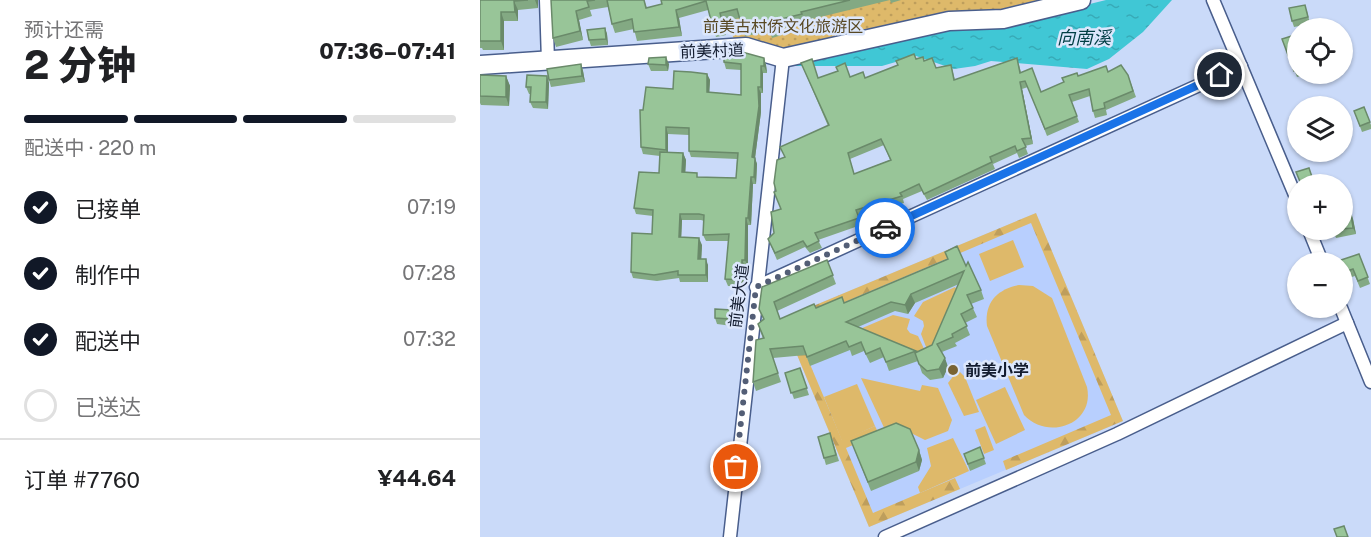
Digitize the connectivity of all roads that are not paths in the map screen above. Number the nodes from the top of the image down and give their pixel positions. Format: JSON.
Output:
{"nodes":[{"id":1,"x":546,"y":0,"type":"edge"},
{"id":2,"x":1081,"y":0,"type":"edge"},
{"id":3,"x":1213,"y":0,"type":"edge"},
{"id":4,"x":783,"y":58,"type":"junction"},
{"id":5,"x":548,"y":61,"type":"junction"},
{"id":6,"x":480,"y":65,"type":"edge"},
{"id":7,"x":1241,"y":66,"type":"junction"},
{"id":8,"x":1287,"y":176,"type":"edge"},
{"id":9,"x":756,"y":287,"type":"junction"},
{"id":10,"x":1345,"y":318,"type":"edge"},
{"id":11,"x":1347,"y":323,"type":"junction"},
{"id":12,"x":1371,"y":382,"type":"edge"},
{"id":13,"x":730,"y":537,"type":"edge"},
{"id":14,"x":885,"y":537,"type":"edge"}],
"edges":[{"from":1,"to":5,"type":"street"},
{"from":2,"to":4,"type":"street","name":"前美村道"},
{"from":3,"to":7,"type":"street"},
{"from":4,"to":5,"type":"street","name":"前美村道"},
{"from":4,"to":9,"type":"street","name":"前美大道"},
{"from":5,"to":6,"type":"street","name":"前美村道"},
{"from":7,"to":8,"type":"street"},
{"from":7,"to":9,"type":"street"},
{"from":9,"to":13,"type":"street","name":"前美大道"},
{"from":10,"to":11,"type":"street"},
{"from":11,"to":12,"type":"street"},
{"from":11,"to":14,"type":"street"}]}
